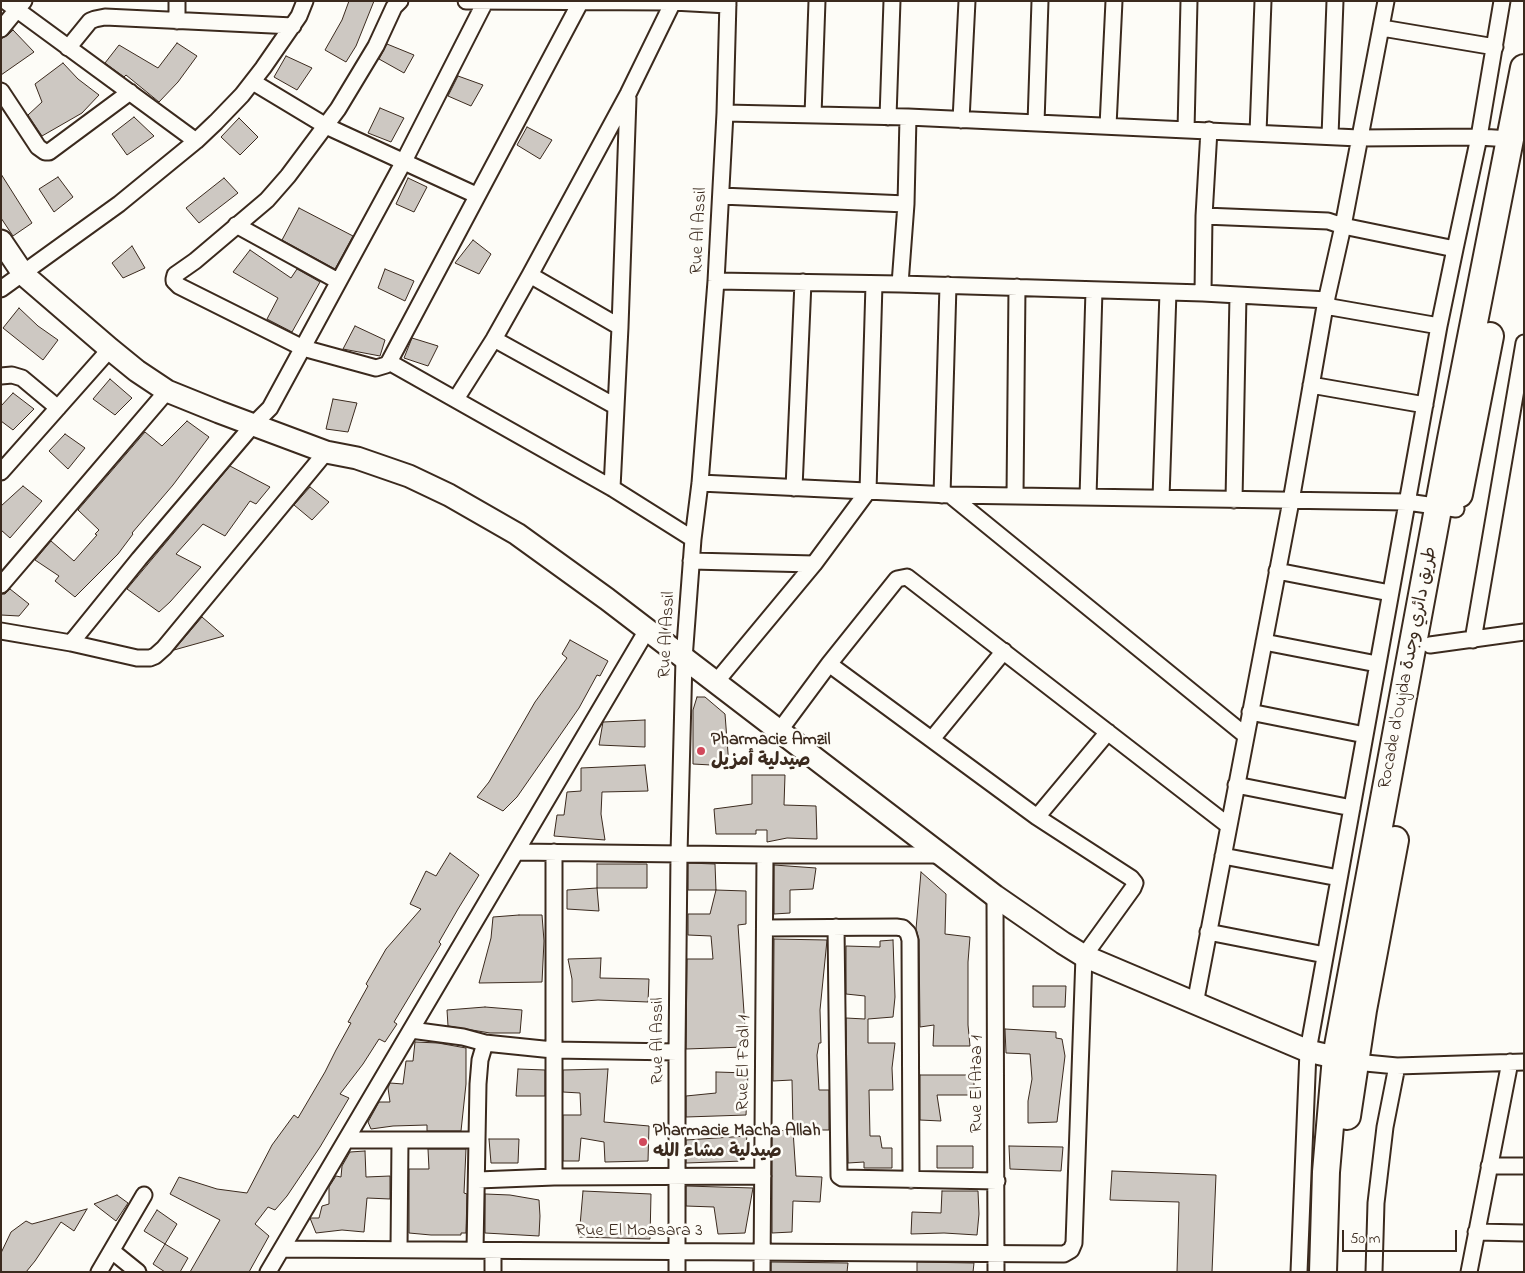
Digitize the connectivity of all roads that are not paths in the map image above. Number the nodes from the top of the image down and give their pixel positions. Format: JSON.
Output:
{"nodes":[{"id":1,"x":177,"y":1,"type":"edge"},
{"id":2,"x":305,"y":1,"type":"edge"},
{"id":3,"x":400,"y":1,"type":"edge"},
{"id":4,"x":466,"y":1,"type":"edge"},
{"id":5,"x":817,"y":1,"type":"edge"},
{"id":6,"x":892,"y":1,"type":"edge"},
{"id":7,"x":967,"y":1,"type":"edge"},
{"id":8,"x":1040,"y":1,"type":"edge"},
{"id":9,"x":1114,"y":1,"type":"edge"},
{"id":10,"x":1189,"y":1,"type":"edge"},
{"id":11,"x":1264,"y":1,"type":"edge"},
{"id":12,"x":1335,"y":1,"type":"edge"},
{"id":13,"x":1386,"y":1,"type":"edge"},
{"id":14,"x":1502,"y":1,"type":"edge"},
{"id":15,"x":485,"y":2,"type":"edge"},
{"id":16,"x":580,"y":2,"type":"edge"},
{"id":17,"x":673,"y":2,"type":"edge"},
{"id":18,"x":728,"y":3,"type":"edge"},
{"id":19,"x":16,"y":4,"type":"edge"},
{"id":20,"x":177,"y":22,"type":"junction"},
{"id":21,"x":293,"y":26,"type":"junction"},
{"id":22,"x":1382,"y":28,"type":"junction"},
{"id":23,"x":1,"y":29,"type":"edge"},
{"id":24,"x":1496,"y":47,"type":"junction"},
{"id":25,"x":68,"y":48,"type":"junction"},
{"id":26,"x":1524,"y":68,"type":"edge"},
{"id":27,"x":253,"y":82,"type":"junction"},
{"id":28,"x":1,"y":91,"type":"edge"},
{"id":29,"x":130,"y":92,"type":"junction"},
{"id":30,"x":628,"y":94,"type":"junction"},
{"id":31,"x":725,"y":113,"type":"junction"},
{"id":32,"x":813,"y":115,"type":"junction"},
{"id":33,"x":888,"y":117,"type":"junction"},
{"id":34,"x":908,"y":117,"type":"junction"},
{"id":35,"x":961,"y":120,"type":"junction"},
{"id":36,"x":1036,"y":123,"type":"junction"},
{"id":37,"x":326,"y":126,"type":"junction"},
{"id":38,"x":1108,"y":126,"type":"junction"},
{"id":39,"x":1186,"y":130,"type":"junction"},
{"id":40,"x":1209,"y":130,"type":"junction"},
{"id":41,"x":1258,"y":133,"type":"junction"},
{"id":42,"x":1330,"y":136,"type":"junction"},
{"id":43,"x":1479,"y":137,"type":"junction"},
{"id":44,"x":1359,"y":138,"type":"junction"},
{"id":45,"x":196,"y":141,"type":"junction"},
{"id":46,"x":1515,"y":158,"type":"edge"},
{"id":47,"x":403,"y":163,"type":"junction"},
{"id":48,"x":476,"y":195,"type":"junction"},
{"id":49,"x":721,"y":196,"type":"junction"},
{"id":50,"x":906,"y":204,"type":"junction"},
{"id":51,"x":1204,"y":216,"type":"junction"},
{"id":52,"x":236,"y":225,"type":"junction"},
{"id":53,"x":1343,"y":226,"type":"junction"},
{"id":54,"x":1,"y":241,"type":"edge"},
{"id":55,"x":1455,"y":249,"type":"junction"},
{"id":56,"x":24,"y":274,"type":"junction"},
{"id":57,"x":530,"y":275,"type":"junction"},
{"id":58,"x":338,"y":281,"type":"junction"},
{"id":59,"x":716,"y":281,"type":"junction"},
{"id":60,"x":803,"y":282,"type":"junction"},
{"id":61,"x":874,"y":284,"type":"junction"},
{"id":62,"x":900,"y":284,"type":"junction"},
{"id":63,"x":948,"y":285,"type":"junction"},
{"id":64,"x":1017,"y":288,"type":"junction"},
{"id":65,"x":1,"y":289,"type":"edge"},
{"id":66,"x":1094,"y":290,"type":"junction"},
{"id":67,"x":1168,"y":292,"type":"junction"},
{"id":68,"x":1203,"y":293,"type":"junction"},
{"id":69,"x":1238,"y":295,"type":"junction"},
{"id":70,"x":1326,"y":303,"type":"junction"},
{"id":71,"x":620,"y":326,"type":"junction"},
{"id":72,"x":1439,"y":326,"type":"junction"},
{"id":73,"x":494,"y":339,"type":"junction"},
{"id":74,"x":1524,"y":343,"type":"edge"},
{"id":75,"x":303,"y":348,"type":"junction"},
{"id":76,"x":110,"y":349,"type":"junction"},
{"id":77,"x":389,"y":362,"type":"junction"},
{"id":78,"x":1,"y":376,"type":"edge"},
{"id":79,"x":1311,"y":385,"type":"junction"},
{"id":80,"x":167,"y":391,"type":"junction"},
{"id":81,"x":456,"y":399,"type":"junction"},
{"id":82,"x":1425,"y":405,"type":"junction"},
{"id":83,"x":615,"y":406,"type":"junction"},
{"id":84,"x":58,"y":408,"type":"junction"},
{"id":85,"x":252,"y":424,"type":"junction"},
{"id":86,"x":326,"y":452,"type":"junction"},
{"id":87,"x":1,"y":472,"type":"edge"},
{"id":88,"x":700,"y":483,"type":"junction"},
{"id":89,"x":612,"y":488,"type":"junction"},
{"id":90,"x":794,"y":488,"type":"junction"},
{"id":91,"x":868,"y":491,"type":"junction"},
{"id":92,"x":946,"y":495,"type":"junction"},
{"id":93,"x":1015,"y":496,"type":"junction"},
{"id":94,"x":1088,"y":497,"type":"junction"},
{"id":95,"x":1161,"y":498,"type":"junction"},
{"id":96,"x":1234,"y":500,"type":"junction"},
{"id":97,"x":1291,"y":501,"type":"junction"},
{"id":98,"x":1407,"y":502,"type":"junction"},
{"id":99,"x":1447,"y":507,"type":"junction"},
{"id":100,"x":693,"y":539,"type":"junction"},
{"id":101,"x":691,"y":561,"type":"junction"},
{"id":102,"x":814,"y":564,"type":"junction"},
{"id":103,"x":1277,"y":571,"type":"junction"},
{"id":104,"x":1,"y":585,"type":"edge"},
{"id":105,"x":1390,"y":592,"type":"junction"},
{"id":106,"x":646,"y":630,"type":"junction"},
{"id":107,"x":1,"y":631,"type":"edge"},
{"id":108,"x":1524,"y":632,"type":"edge"},
{"id":109,"x":1473,"y":640,"type":"junction"},
{"id":110,"x":1264,"y":642,"type":"junction"},
{"id":111,"x":71,"y":643,"type":"junction"},
{"id":112,"x":1430,"y":645,"type":"junction"},
{"id":113,"x":1004,"y":651,"type":"junction"},
{"id":114,"x":684,"y":658,"type":"junction"},
{"id":115,"x":829,"y":664,"type":"junction"},
{"id":116,"x":1378,"y":664,"type":"junction"},
{"id":117,"x":716,"y":682,"type":"junction"},
{"id":118,"x":1250,"y":712,"type":"junction"},
{"id":119,"x":780,"y":730,"type":"junction"},
{"id":120,"x":1108,"y":732,"type":"junction"},
{"id":121,"x":1245,"y":735,"type":"junction"},
{"id":122,"x":1365,"y":735,"type":"junction"},
{"id":123,"x":932,"y":739,"type":"junction"},
{"id":124,"x":1236,"y":785,"type":"junction"},
{"id":125,"x":1352,"y":808,"type":"junction"},
{"id":126,"x":1036,"y":817,"type":"junction"},
{"id":127,"x":1229,"y":826,"type":"junction"},
{"id":128,"x":517,"y":852,"type":"junction"},
{"id":129,"x":554,"y":852,"type":"junction"},
{"id":130,"x":679,"y":854,"type":"junction"},
{"id":131,"x":765,"y":855,"type":"junction"},
{"id":132,"x":942,"y":856,"type":"junction"},
{"id":133,"x":1223,"y":856,"type":"junction"},
{"id":134,"x":1339,"y":878,"type":"junction"},
{"id":135,"x":995,"y":896,"type":"junction"},
{"id":136,"x":836,"y":927,"type":"junction"},
{"id":137,"x":765,"y":928,"type":"junction"},
{"id":138,"x":1208,"y":932,"type":"junction"},
{"id":139,"x":1325,"y":955,"type":"junction"},
{"id":140,"x":1084,"y":956,"type":"junction"},
{"id":141,"x":1195,"y":1004,"type":"junction"},
{"id":142,"x":411,"y":1030,"type":"junction"},
{"id":143,"x":485,"y":1043,"type":"junction"},
{"id":144,"x":553,"y":1050,"type":"junction"},
{"id":145,"x":1308,"y":1051,"type":"junction"},
{"id":146,"x":677,"y":1052,"type":"junction"},
{"id":147,"x":1345,"y":1059,"type":"junction"},
{"id":148,"x":1517,"y":1062,"type":"edge"},
{"id":149,"x":1396,"y":1066,"type":"junction"},
{"id":150,"x":346,"y":1140,"type":"junction"},
{"id":151,"x":400,"y":1140,"type":"junction"},
{"id":152,"x":476,"y":1140,"type":"junction"},
{"id":153,"x":1489,"y":1166,"type":"junction"},
{"id":154,"x":1524,"y":1166,"type":"edge"},
{"id":155,"x":677,"y":1176,"type":"junction"},
{"id":156,"x":763,"y":1176,"type":"junction"},
{"id":157,"x":554,"y":1177,"type":"junction"},
{"id":158,"x":478,"y":1180,"type":"junction"},
{"id":159,"x":911,"y":1180,"type":"junction"},
{"id":160,"x":997,"y":1181,"type":"junction"},
{"id":161,"x":144,"y":1195,"type":"dead end"},
{"id":162,"x":1476,"y":1232,"type":"junction"},
{"id":163,"x":1524,"y":1233,"type":"edge"},
{"id":164,"x":282,"y":1249,"type":"junction"},
{"id":165,"x":399,"y":1249,"type":"junction"},
{"id":166,"x":475,"y":1250,"type":"junction"},
{"id":167,"x":112,"y":1251,"type":"junction"},
{"id":168,"x":494,"y":1251,"type":"junction"},
{"id":169,"x":677,"y":1251,"type":"junction"},
{"id":170,"x":762,"y":1252,"type":"junction"},
{"id":171,"x":997,"y":1253,"type":"junction"},
{"id":172,"x":99,"y":1272,"type":"edge"},
{"id":173,"x":138,"y":1272,"type":"edge"},
{"id":174,"x":268,"y":1272,"type":"edge"},
{"id":175,"x":493,"y":1272,"type":"edge"},
{"id":176,"x":677,"y":1272,"type":"edge"},
{"id":177,"x":762,"y":1272,"type":"edge"},
{"id":178,"x":996,"y":1272,"type":"edge"},
{"id":179,"x":1299,"y":1272,"type":"edge"},
{"id":180,"x":1322,"y":1272,"type":"edge"},
{"id":181,"x":1336,"y":1272,"type":"edge"},
{"id":182,"x":1374,"y":1272,"type":"edge"},
{"id":183,"x":1469,"y":1272,"type":"edge"}],
"edges":[{"from":1,"to":20,"type":"street"},
{"from":2,"to":21,"type":"street"},
{"from":3,"to":37,"type":"street"},
{"from":4,"to":15,"type":"street"},
{"from":5,"to":32,"type":"street"},
{"from":6,"to":33,"type":"street"},
{"from":7,"to":35,"type":"street"},
{"from":8,"to":36,"type":"street"},
{"from":9,"to":38,"type":"street"},
{"from":10,"to":39,"type":"street"},
{"from":11,"to":41,"type":"street"},
{"from":12,"to":42,"type":"street"},
{"from":13,"to":22,"type":"street"},
{"from":14,"to":24,"type":"street"},
{"from":15,"to":16,"type":"street"},
{"from":15,"to":47,"type":"street"},
{"from":16,"to":17,"type":"street"},
{"from":16,"to":48,"type":"street"},
{"from":17,"to":18,"type":"street"},
{"from":17,"to":30,"type":"street"},
{"from":18,"to":31,"type":"street","name":"Rue Al Assil"},
{"from":19,"to":23,"type":"street"},
{"from":19,"to":25,"type":"street"},
{"from":20,"to":21,"type":"street"},
{"from":20,"to":25,"type":"street"},
{"from":21,"to":27,"type":"street"},
{"from":22,"to":24,"type":"street"},
{"from":22,"to":44,"type":"street"},
{"from":24,"to":43,"type":"street"},
{"from":25,"to":29,"type":"street"},
{"from":26,"to":46,"type":"highway","name":"Rocade d'Oujda طريق دائري وجدة"},
{"from":27,"to":37,"type":"street"},
{"from":27,"to":45,"type":"street"},
{"from":28,"to":29,"type":"street"},
{"from":29,"to":45,"type":"street"},
{"from":30,"to":57,"type":"street"},
{"from":30,"to":71,"type":"street"},
{"from":31,"to":32,"type":"street"},
{"from":31,"to":49,"type":"street","name":"Rue Al Assil"},
{"from":32,"to":33,"type":"street"},
{"from":33,"to":34,"type":"street"},
{"from":34,"to":35,"type":"street"},
{"from":34,"to":50,"type":"street"},
{"from":35,"to":36,"type":"street"},
{"from":36,"to":38,"type":"street"},
{"from":37,"to":47,"type":"street"},
{"from":37,"to":52,"type":"street"},
{"from":38,"to":39,"type":"street"},
{"from":39,"to":40,"type":"street"},
{"from":40,"to":41,"type":"street"},
{"from":40,"to":51,"type":"street"},
{"from":41,"to":42,"type":"street"},
{"from":42,"to":44,"type":"street"},
{"from":43,"to":44,"type":"street"},
{"from":43,"to":46,"type":"street"},
{"from":43,"to":55,"type":"street"},
{"from":44,"to":53,"type":"street"},
{"from":45,"to":56,"type":"street"},
{"from":46,"to":99,"type":"highway","name":"Rocade d'Oujda طريق دائري وجدة"},
{"from":47,"to":48,"type":"street"},
{"from":47,"to":58,"type":"street"},
{"from":48,"to":77,"type":"street"},
{"from":49,"to":50,"type":"street"},
{"from":49,"to":59,"type":"street","name":"Rue Al Assil"},
{"from":50,"to":62,"type":"street"},
{"from":51,"to":53,"type":"street"},
{"from":51,"to":68,"type":"street"},
{"from":52,"to":58,"type":"street"},
{"from":52,"to":75,"type":"street"},
{"from":53,"to":55,"type":"street"},
{"from":53,"to":70,"type":"street"},
{"from":54,"to":56,"type":"street"},
{"from":55,"to":72,"type":"street"},
{"from":56,"to":65,"type":"street"},
{"from":56,"to":76,"type":"street"},
{"from":57,"to":71,"type":"street"},
{"from":57,"to":73,"type":"street"},
{"from":58,"to":75,"type":"street"},
{"from":59,"to":60,"type":"street"},
{"from":59,"to":88,"type":"street","name":"Rue Al Assil"},
{"from":60,"to":61,"type":"street"},
{"from":60,"to":90,"type":"street"},
{"from":61,"to":62,"type":"street"},
{"from":61,"to":91,"type":"street"},
{"from":62,"to":63,"type":"street"},
{"from":63,"to":64,"type":"street"},
{"from":63,"to":92,"type":"street"},
{"from":64,"to":66,"type":"street"},
{"from":64,"to":93,"type":"street"},
{"from":66,"to":67,"type":"street"},
{"from":66,"to":94,"type":"street"},
{"from":67,"to":68,"type":"street"},
{"from":67,"to":95,"type":"street"},
{"from":68,"to":69,"type":"street"},
{"from":69,"to":70,"type":"street"},
{"from":69,"to":96,"type":"street"},
{"from":70,"to":72,"type":"street"},
{"from":70,"to":79,"type":"street"},
{"from":71,"to":83,"type":"street"},
{"from":72,"to":82,"type":"street"},
{"from":73,"to":81,"type":"street"},
{"from":73,"to":83,"type":"street"},
{"from":74,"to":109,"type":"street"},
{"from":75,"to":77,"type":"street"},
{"from":75,"to":85,"type":"street"},
{"from":76,"to":80,"type":"street"},
{"from":76,"to":84,"type":"street"},
{"from":77,"to":81,"type":"street"},
{"from":78,"to":84,"type":"street"},
{"from":79,"to":82,"type":"street"},
{"from":79,"to":97,"type":"street"},
{"from":80,"to":85,"type":"street"},
{"from":80,"to":104,"type":"street"},
{"from":81,"to":89,"type":"street"},
{"from":82,"to":98,"type":"street"},
{"from":83,"to":89,"type":"street"},
{"from":84,"to":87,"type":"street"},
{"from":85,"to":86,"type":"street"},
{"from":85,"to":111,"type":"street"},
{"from":86,"to":106,"type":"street"},
{"from":86,"to":111,"type":"street"},
{"from":88,"to":90,"type":"street"},
{"from":88,"to":100,"type":"street","name":"Rue Al Assil"},
{"from":89,"to":100,"type":"street"},
{"from":90,"to":91,"type":"street"},
{"from":91,"to":92,"type":"street"},
{"from":91,"to":102,"type":"street"},
{"from":92,"to":93,"type":"street"},
{"from":92,"to":121,"type":"street"},
{"from":93,"to":94,"type":"street"},
{"from":94,"to":95,"type":"street"},
{"from":95,"to":96,"type":"street"},
{"from":96,"to":97,"type":"street"},
{"from":97,"to":98,"type":"street"},
{"from":97,"to":103,"type":"street"},
{"from":98,"to":99,"type":"street"},
{"from":98,"to":105,"type":"street"},
{"from":99,"to":112,"type":"highway","name":"Rocade d'Oujda طريق دائري وجدة"},
{"from":99,"to":147,"type":"highway","name":"Rocade d'Oujda طريق دائري وجدة"},
{"from":100,"to":101,"type":"street","name":"Rue Al Assil"},
{"from":101,"to":102,"type":"street"},
{"from":101,"to":114,"type":"street","name":"Rue Al Assil"},
{"from":102,"to":117,"type":"street"},
{"from":103,"to":105,"type":"street"},
{"from":103,"to":110,"type":"street"},
{"from":105,"to":116,"type":"street"},
{"from":106,"to":114,"type":"street"},
{"from":106,"to":128,"type":"street"},
{"from":107,"to":111,"type":"street"},
{"from":108,"to":109,"type":"street"},
{"from":109,"to":112,"type":"street"},
{"from":110,"to":116,"type":"street"},
{"from":110,"to":118,"type":"street"},
{"from":112,"to":147,"type":"highway","name":"Rocade d'Oujda طريق دائري وجدة"},
{"from":113,"to":115,"type":"street"},
{"from":113,"to":120,"type":"street"},
{"from":113,"to":123,"type":"street"},
{"from":114,"to":117,"type":"street"},
{"from":114,"to":130,"type":"street","name":"Rue Al Assil"},
{"from":115,"to":119,"type":"street"},
{"from":115,"to":123,"type":"street"},
{"from":116,"to":122,"type":"street"},
{"from":117,"to":119,"type":"street"},
{"from":118,"to":121,"type":"street"},
{"from":118,"to":122,"type":"street"},
{"from":119,"to":132,"type":"street"},
{"from":120,"to":126,"type":"street"},
{"from":120,"to":127,"type":"street"},
{"from":121,"to":124,"type":"street"},
{"from":122,"to":125,"type":"street"},
{"from":123,"to":126,"type":"street"},
{"from":124,"to":125,"type":"street"},
{"from":124,"to":127,"type":"street"},
{"from":125,"to":134,"type":"street"},
{"from":126,"to":140,"type":"street"},
{"from":127,"to":133,"type":"street"},
{"from":128,"to":129,"type":"street"},
{"from":128,"to":142,"type":"street"},
{"from":129,"to":130,"type":"street"},
{"from":129,"to":144,"type":"street"},
{"from":130,"to":131,"type":"street"},
{"from":130,"to":146,"type":"street","name":"Rue Al Assil"},
{"from":131,"to":132,"type":"street"},
{"from":131,"to":137,"type":"street","name":"Rue El Fadl 1"},
{"from":132,"to":135,"type":"street"},
{"from":133,"to":134,"type":"street"},
{"from":133,"to":138,"type":"street"},
{"from":134,"to":139,"type":"street"},
{"from":135,"to":140,"type":"street"},
{"from":135,"to":160,"type":"street","name":"Rue El Ataa 1"},
{"from":136,"to":137,"type":"street"},
{"from":136,"to":159,"type":"street"},
{"from":136,"to":159,"type":"street"},
{"from":137,"to":156,"type":"street","name":"Rue El Fadl 1"},
{"from":138,"to":139,"type":"street"},
{"from":138,"to":141,"type":"street"},
{"from":139,"to":145,"type":"street"},
{"from":140,"to":141,"type":"street"},
{"from":140,"to":171,"type":"street","name":"Rue El Moasara 3"},
{"from":141,"to":145,"type":"street"},
{"from":142,"to":143,"type":"street"},
{"from":142,"to":150,"type":"street"},
{"from":143,"to":144,"type":"street"},
{"from":143,"to":152,"type":"street"},
{"from":144,"to":146,"type":"street"},
{"from":144,"to":157,"type":"street"},
{"from":145,"to":147,"type":"street"},
{"from":145,"to":179,"type":"street"},
{"from":146,"to":155,"type":"street","name":"Rue Al Assil"},
{"from":147,"to":149,"type":"street"},
{"from":147,"to":180,"type":"highway","name":"Rocade d'Oujda طريق دائري وجدة"},
{"from":147,"to":181,"type":"highway","name":"Rocade d'Oujda طريق دائري وجدة"},
{"from":148,"to":149,"type":"street"},
{"from":148,"to":153,"type":"street"},
{"from":149,"to":182,"type":"street"},
{"from":150,"to":151,"type":"street"},
{"from":150,"to":164,"type":"street"},
{"from":151,"to":152,"type":"street"},
{"from":151,"to":165,"type":"street"},
{"from":152,"to":158,"type":"street"},
{"from":153,"to":154,"type":"street"},
{"from":153,"to":162,"type":"street"},
{"from":155,"to":156,"type":"street"},
{"from":155,"to":157,"type":"street"},
{"from":155,"to":169,"type":"street","name":"Rue Al Assil"},
{"from":156,"to":170,"type":"street","name":"Rue El Fadl 1"},
{"from":157,"to":158,"type":"street"},
{"from":158,"to":166,"type":"street"},
{"from":159,"to":160,"type":"street"},
{"from":160,"to":171,"type":"street","name":"Rue El Ataa 1"},
{"from":161,"to":167,"type":"street"},
{"from":162,"to":163,"type":"street"},
{"from":162,"to":183,"type":"street"},
{"from":164,"to":165,"type":"street","name":"Rue El Moasara 3"},
{"from":164,"to":174,"type":"street"},
{"from":165,"to":166,"type":"street","name":"Rue El Moasara 3"},
{"from":166,"to":168,"type":"street","name":"Rue El Moasara 3"},
{"from":167,"to":172,"type":"street"},
{"from":167,"to":173,"type":"street"},
{"from":168,"to":169,"type":"street","name":"Rue El Moasara 3"},
{"from":168,"to":175,"type":"street"},
{"from":169,"to":170,"type":"street","name":"Rue El Moasara 3"},
{"from":169,"to":176,"type":"street","name":"Rue Al Assil"},
{"from":170,"to":171,"type":"street","name":"Rue El Moasara 3"},
{"from":170,"to":177,"type":"street","name":"Rue El Fadl 1"},
{"from":171,"to":178,"type":"street","name":"Rue El Ataa 1"}]}
